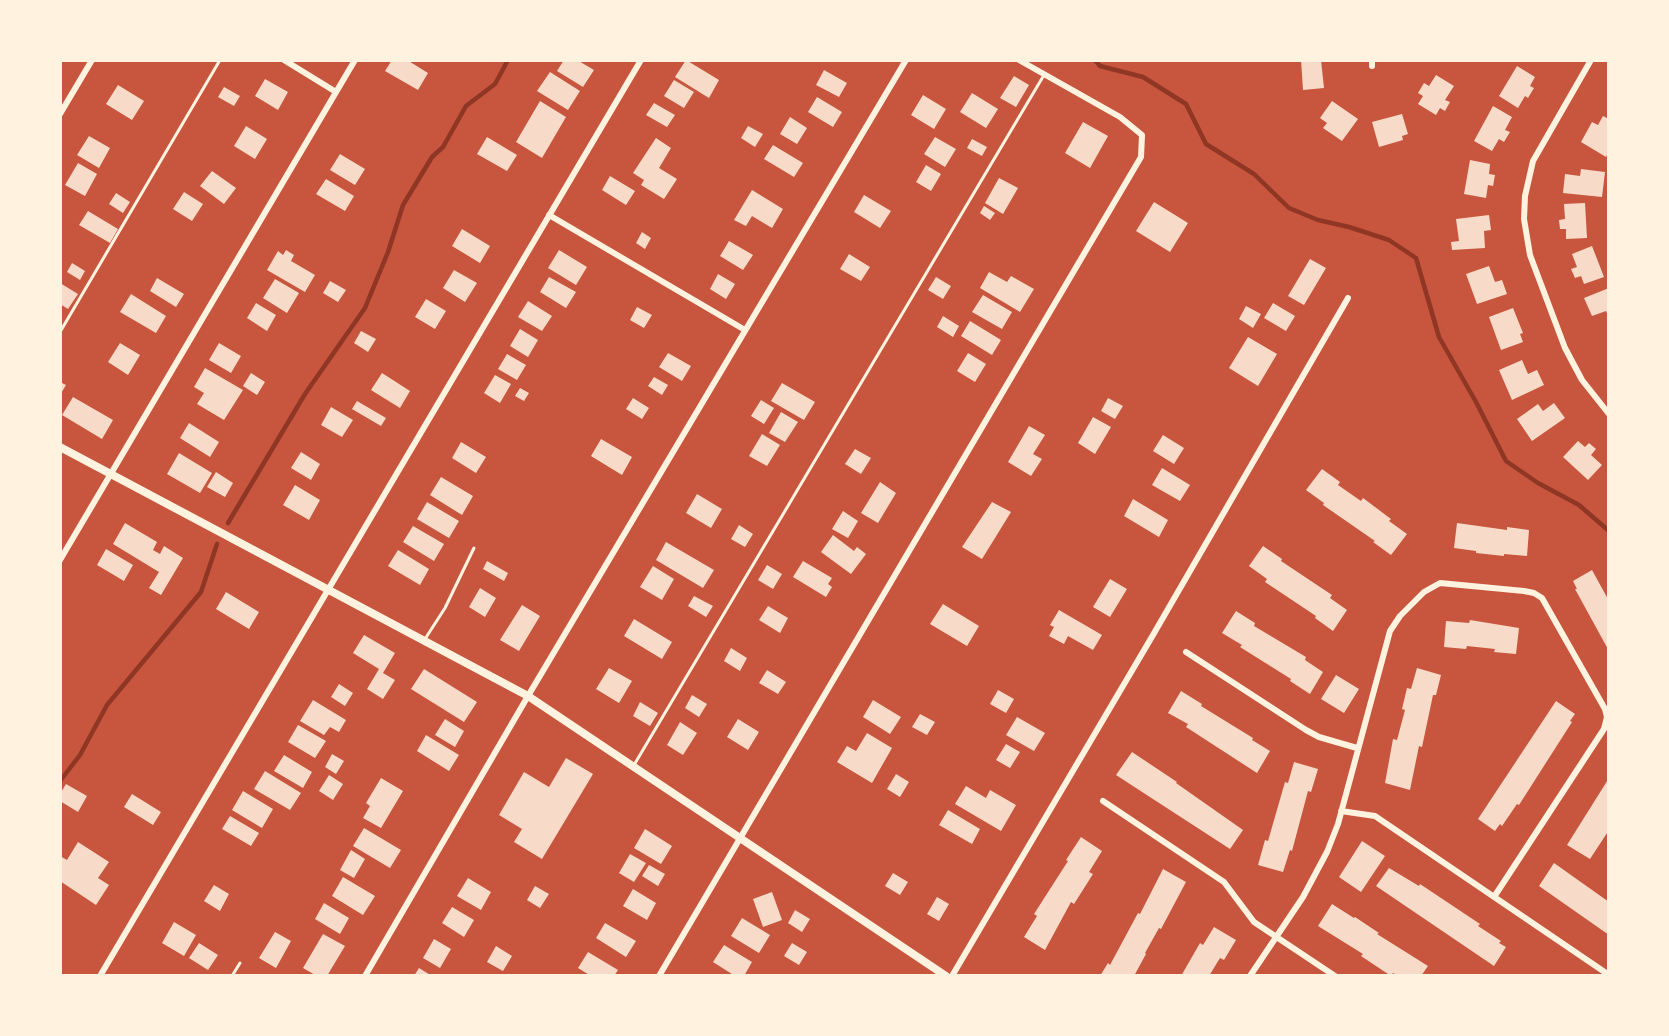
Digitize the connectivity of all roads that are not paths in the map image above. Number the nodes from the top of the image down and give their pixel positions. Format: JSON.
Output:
{"nodes":[{"id":1,"x":92,"y":60,"type":"edge"},
{"id":2,"x":220,"y":60,"type":"edge"},
{"id":3,"x":284,"y":60,"type":"edge"},
{"id":4,"x":355,"y":60,"type":"edge"},
{"id":5,"x":641,"y":60,"type":"edge"},
{"id":6,"x":906,"y":60,"type":"edge"},
{"id":7,"x":1019,"y":60,"type":"edge"},
{"id":8,"x":1591,"y":60,"type":"edge"},
{"id":9,"x":1044,"y":75,"type":"junction"},
{"id":10,"x":336,"y":92,"type":"junction"},
{"id":11,"x":60,"y":114,"type":"edge"},
{"id":12,"x":549,"y":215,"type":"junction"},
{"id":13,"x":1348,"y":298,"type":"dead end"},
{"id":14,"x":745,"y":330,"type":"junction"},
{"id":15,"x":60,"y":332,"type":"edge"},
{"id":16,"x":1609,"y":414,"type":"edge"},
{"id":17,"x":60,"y":447,"type":"edge"},
{"id":18,"x":111,"y":474,"type":"junction"},
{"id":19,"x":474,"y":548,"type":"dead end"},
{"id":20,"x":60,"y":560,"type":"edge"},
{"id":21,"x":328,"y":590,"type":"junction"},
{"id":22,"x":424,"y":641,"type":"junction"},
{"id":23,"x":1186,"y":652,"type":"dead end"},
{"id":24,"x":528,"y":696,"type":"junction"},
{"id":25,"x":1357,"y":748,"type":"junction"},
{"id":26,"x":633,"y":766,"type":"junction"},
{"id":27,"x":1103,"y":801,"type":"dead end"},
{"id":28,"x":1341,"y":811,"type":"junction"},
{"id":29,"x":739,"y":837,"type":"junction"},
{"id":30,"x":1494,"y":897,"type":"junction"},
{"id":31,"x":1276,"y":936,"type":"junction"},
{"id":32,"x":240,"y":963,"type":"dead end"},
{"id":33,"x":1609,"y":975,"type":"edge"},
{"id":34,"x":100,"y":976,"type":"edge"},
{"id":35,"x":232,"y":976,"type":"edge"},
{"id":36,"x":365,"y":976,"type":"edge"},
{"id":37,"x":659,"y":976,"type":"edge"},
{"id":38,"x":946,"y":976,"type":"edge"},
{"id":39,"x":952,"y":976,"type":"edge"},
{"id":40,"x":1250,"y":976,"type":"edge"},
{"id":41,"x":1335,"y":976,"type":"edge"}],
"edges":[{"from":1,"to":11,"type":"street"},
{"from":2,"to":15,"type":"lane"},
{"from":3,"to":10,"type":"street"},
{"from":4,"to":10,"type":"street"},
{"from":5,"to":12,"type":"street"},
{"from":6,"to":14,"type":"street"},
{"from":7,"to":9,"type":"street"},
{"from":8,"to":16,"type":"street"},
{"from":9,"to":26,"type":"lane"},
{"from":9,"to":29,"type":"street"},
{"from":10,"to":18,"type":"street"},
{"from":12,"to":14,"type":"street"},
{"from":12,"to":21,"type":"street"},
{"from":13,"to":39,"type":"street"},
{"from":14,"to":24,"type":"street"},
{"from":17,"to":18,"type":"street"},
{"from":18,"to":20,"type":"street"},
{"from":18,"to":21,"type":"street"},
{"from":19,"to":22,"type":"lane"},
{"from":21,"to":22,"type":"street"},
{"from":21,"to":34,"type":"street"},
{"from":22,"to":24,"type":"street"},
{"from":23,"to":25,"type":"street"},
{"from":24,"to":26,"type":"street"},
{"from":24,"to":36,"type":"street"},
{"from":25,"to":28,"type":"street"},
{"from":25,"to":30,"type":"street"},
{"from":26,"to":29,"type":"street"},
{"from":27,"to":31,"type":"street"},
{"from":28,"to":30,"type":"street"},
{"from":28,"to":31,"type":"street"},
{"from":29,"to":37,"type":"street"},
{"from":29,"to":38,"type":"street"},
{"from":30,"to":33,"type":"street"},
{"from":31,"to":40,"type":"street"},
{"from":31,"to":41,"type":"street"},
{"from":32,"to":35,"type":"lane"}]}
